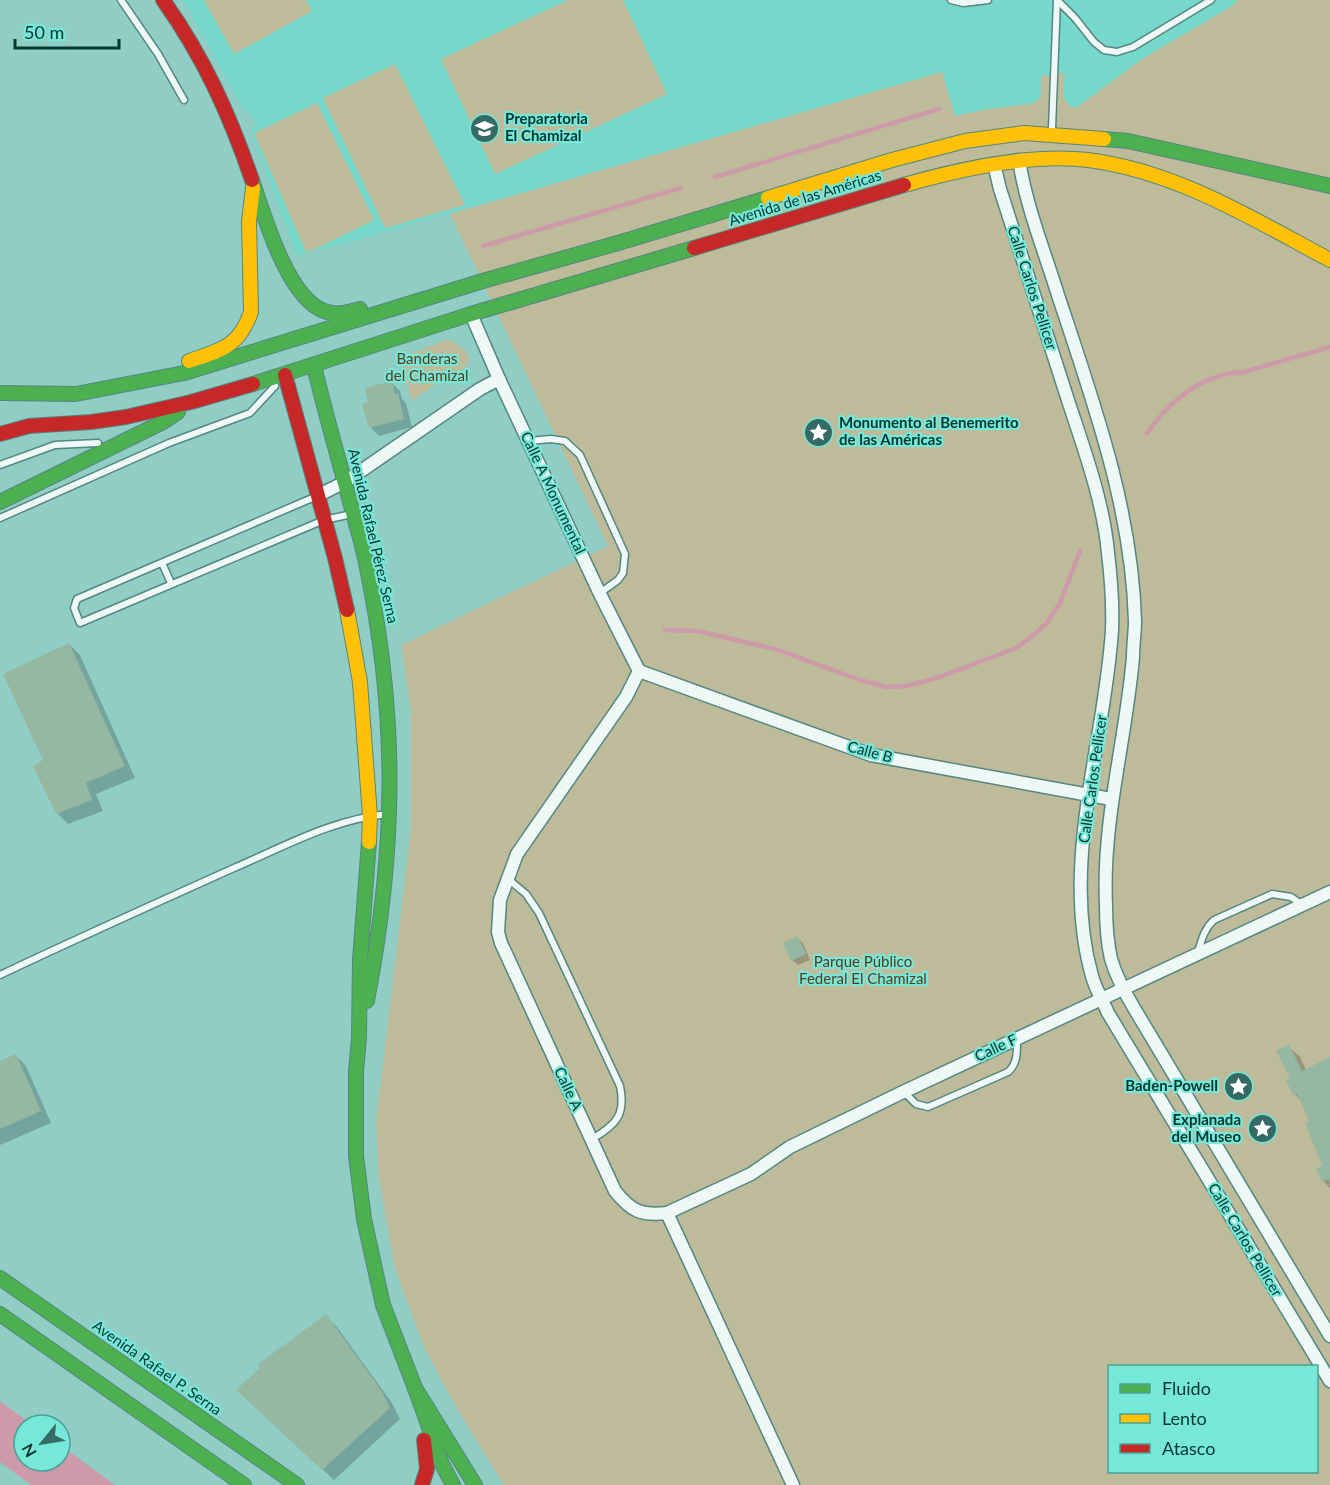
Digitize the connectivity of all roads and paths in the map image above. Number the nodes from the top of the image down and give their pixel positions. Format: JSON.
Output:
{"nodes":[{"id":1,"x":121,"y":0,"type":"edge"},
{"id":2,"x":163,"y":0,"type":"edge"},
{"id":3,"x":951,"y":0,"type":"edge"},
{"id":4,"x":988,"y":0,"type":"edge"},
{"id":5,"x":1057,"y":0,"type":"edge"},
{"id":6,"x":1211,"y":0,"type":"edge"},
{"id":7,"x":184,"y":100,"type":"dead end"},
{"id":8,"x":1051,"y":134,"type":"junction"},
{"id":9,"x":1019,"y":160,"type":"junction"},
{"id":10,"x":994,"y":164,"type":"junction"},
{"id":11,"x":254,"y":183,"type":"junction"},
{"id":12,"x":1330,"y":186,"type":"edge"},
{"id":13,"x":618,"y":243,"type":"junction"},
{"id":14,"x":1330,"y":260,"type":"edge"},
{"id":15,"x":461,"y":288,"type":"junction"},
{"id":16,"x":471,"y":314,"type":"junction"},
{"id":17,"x":314,"y":366,"type":"junction"},
{"id":18,"x":285,"y":375,"type":"junction"},
{"id":19,"x":499,"y":379,"type":"junction"},
{"id":20,"x":143,"y":382,"type":"junction"},
{"id":21,"x":0,"y":393,"type":"edge"},
{"id":22,"x":190,"y":402,"type":"junction"},
{"id":23,"x":0,"y":434,"type":"edge"},
{"id":24,"x":528,"y":441,"type":"junction"},
{"id":25,"x":119,"y":442,"type":"junction"},
{"id":26,"x":0,"y":465,"type":"edge"},
{"id":27,"x":345,"y":482,"type":"junction"},
{"id":28,"x":318,"y":496,"type":"junction"},
{"id":29,"x":0,"y":502,"type":"edge"},
{"id":30,"x":353,"y":514,"type":"junction"},
{"id":31,"x":0,"y":518,"type":"edge"},
{"id":32,"x":324,"y":520,"type":"junction"},
{"id":33,"x":162,"y":563,"type":"junction"},
{"id":34,"x":171,"y":583,"type":"junction"},
{"id":35,"x":600,"y":594,"type":"junction"},
{"id":36,"x":639,"y":671,"type":"junction"},
{"id":37,"x":1088,"y":794,"type":"junction"},
{"id":38,"x":1111,"y":799,"type":"junction"},
{"id":39,"x":391,"y":814,"type":"junction"},
{"id":40,"x":370,"y":816,"type":"junction"},
{"id":41,"x":507,"y":878,"type":"junction"},
{"id":42,"x":1330,"y":892,"type":"edge"},
{"id":43,"x":1301,"y":905,"type":"junction"},
{"id":44,"x":1198,"y":952,"type":"junction"},
{"id":45,"x":0,"y":975,"type":"edge"},
{"id":46,"x":1123,"y":988,"type":"junction"},
{"id":47,"x":1101,"y":998,"type":"junction"},
{"id":48,"x":359,"y":1037,"type":"junction"},
{"id":49,"x":1017,"y":1038,"type":"junction"},
{"id":50,"x":903,"y":1092,"type":"junction"},
{"id":51,"x":591,"y":1140,"type":"junction"},
{"id":52,"x":667,"y":1213,"type":"junction"},
{"id":53,"x":0,"y":1278,"type":"edge"},
{"id":54,"x":0,"y":1314,"type":"edge"},
{"id":55,"x":1330,"y":1336,"type":"edge"},
{"id":56,"x":1330,"y":1381,"type":"edge"},
{"id":57,"x":415,"y":1388,"type":"junction"},
{"id":58,"x":244,"y":1485,"type":"edge"},
{"id":59,"x":297,"y":1485,"type":"edge"},
{"id":60,"x":422,"y":1485,"type":"edge"},
{"id":61,"x":453,"y":1485,"type":"edge"},
{"id":62,"x":475,"y":1485,"type":"edge"},
{"id":63,"x":793,"y":1485,"type":"edge"}],
"edges":[{"from":1,"to":7,"type":"lane"},
{"from":2,"to":11,"type":"main road"},
{"from":3,"to":4,"type":"lane"},
{"from":5,"to":6,"type":"lane"},
{"from":5,"to":8,"type":"lane"},
{"from":8,"to":12,"type":"main road","name":"Avenida de las Américas"},
{"from":8,"to":13,"type":"main road","name":"Avenida de las Américas"},
{"from":9,"to":10,"type":"main road","name":"Avenida de las Américas"},
{"from":9,"to":14,"type":"main road","name":"Avenida de las Américas"},
{"from":9,"to":38,"type":"street","name":"Calle Carlos Pellicer"},
{"from":10,"to":16,"type":"main road","name":"Avenida de las Américas"},
{"from":10,"to":37,"type":"street","name":"Calle Carlos Pellicer"},
{"from":11,"to":15,"type":"main road"},
{"from":11,"to":20,"type":"main road"},
{"from":13,"to":15,"type":"main road","name":"Avenida de las Américas"},
{"from":13,"to":16,"type":"main road"},
{"from":15,"to":20,"type":"main road"},
{"from":16,"to":17,"type":"main road","name":"Avenida de las Américas"},
{"from":16,"to":19,"type":"street","name":"Calle A Monumental"},
{"from":17,"to":18,"type":"main road","name":"Avenida de las Américas"},
{"from":17,"to":27,"type":"main road","name":"Avenida Rafael Pérez Serna"},
{"from":18,"to":22,"type":"main road","name":"Avenida de las Américas"},
{"from":18,"to":28,"type":"main road","name":"Avenida Rafael Pérez Serna"},
{"from":18,"to":31,"type":"lane"},
{"from":19,"to":24,"type":"street","name":"Calle A Monumental"},
{"from":19,"to":27,"type":"street"},
{"from":20,"to":21,"type":"main road"},
{"from":22,"to":23,"type":"main road","name":"Avenida de las Américas"},
{"from":22,"to":25,"type":"main road"},
{"from":24,"to":35,"type":"street","name":"Calle A Monumental"},
{"from":24,"to":35,"type":"lane"},
{"from":25,"to":26,"type":"lane"},
{"from":25,"to":29,"type":"main road"},
{"from":27,"to":28,"type":"street"},
{"from":27,"to":30,"type":"main road","name":"Avenida Rafael Pérez Serna"},
{"from":28,"to":32,"type":"main road","name":"Avenida Rafael Pérez Serna"},
{"from":28,"to":33,"type":"lane"},
{"from":30,"to":32,"type":"lane"},
{"from":30,"to":39,"type":"main road","name":"Avenida Rafael Pérez Serna"},
{"from":32,"to":34,"type":"lane"},
{"from":32,"to":40,"type":"main road","name":"Avenida Rafael Pérez Serna"},
{"from":33,"to":34,"type":"lane"},
{"from":33,"to":34,"type":"lane"},
{"from":35,"to":36,"type":"street","name":"Calle A Monumental"},
{"from":36,"to":37,"type":"street","name":"Calle B"},
{"from":36,"to":41,"type":"street","name":"Calle A"},
{"from":37,"to":38,"type":"street","name":"Calle B"},
{"from":37,"to":47,"type":"street","name":"Calle Carlos Pellicer"},
{"from":38,"to":46,"type":"street","name":"Calle Carlos Pellicer"},
{"from":39,"to":40,"type":"lane"},
{"from":39,"to":48,"type":"main road","name":"Avenida Rafael Pérez Serna"},
{"from":40,"to":45,"type":"lane"},
{"from":40,"to":48,"type":"main road","name":"Avenida Rafael Pérez Serna"},
{"from":41,"to":51,"type":"street","name":"Calle A"},
{"from":41,"to":51,"type":"lane"},
{"from":42,"to":43,"type":"street","name":"Calle F"},
{"from":43,"to":44,"type":"street","name":"Calle F"},
{"from":43,"to":44,"type":"lane"},
{"from":44,"to":46,"type":"street","name":"Calle F"},
{"from":46,"to":47,"type":"street","name":"Calle F"},
{"from":46,"to":55,"type":"street","name":"Calle Carlos Pellicer"},
{"from":47,"to":49,"type":"street","name":"Calle F"},
{"from":47,"to":56,"type":"street","name":"Calle Carlos Pellicer"},
{"from":48,"to":57,"type":"main road","name":"Avenida Rafael Pérez Serna"},
{"from":49,"to":50,"type":"street","name":"Calle F"},
{"from":49,"to":50,"type":"lane"},
{"from":50,"to":52,"type":"street","name":"Calle F"},
{"from":51,"to":52,"type":"street","name":"Calle A"},
{"from":52,"to":63,"type":"street"},
{"from":53,"to":59,"type":"main road","name":"Avenida Rafael P. Serna"},
{"from":54,"to":58,"type":"main road"},
{"from":57,"to":60,"type":"main road"},
{"from":57,"to":61,"type":"main road"},
{"from":57,"to":62,"type":"main road","name":"Avenida Rafael Pérez Serna"}]}
